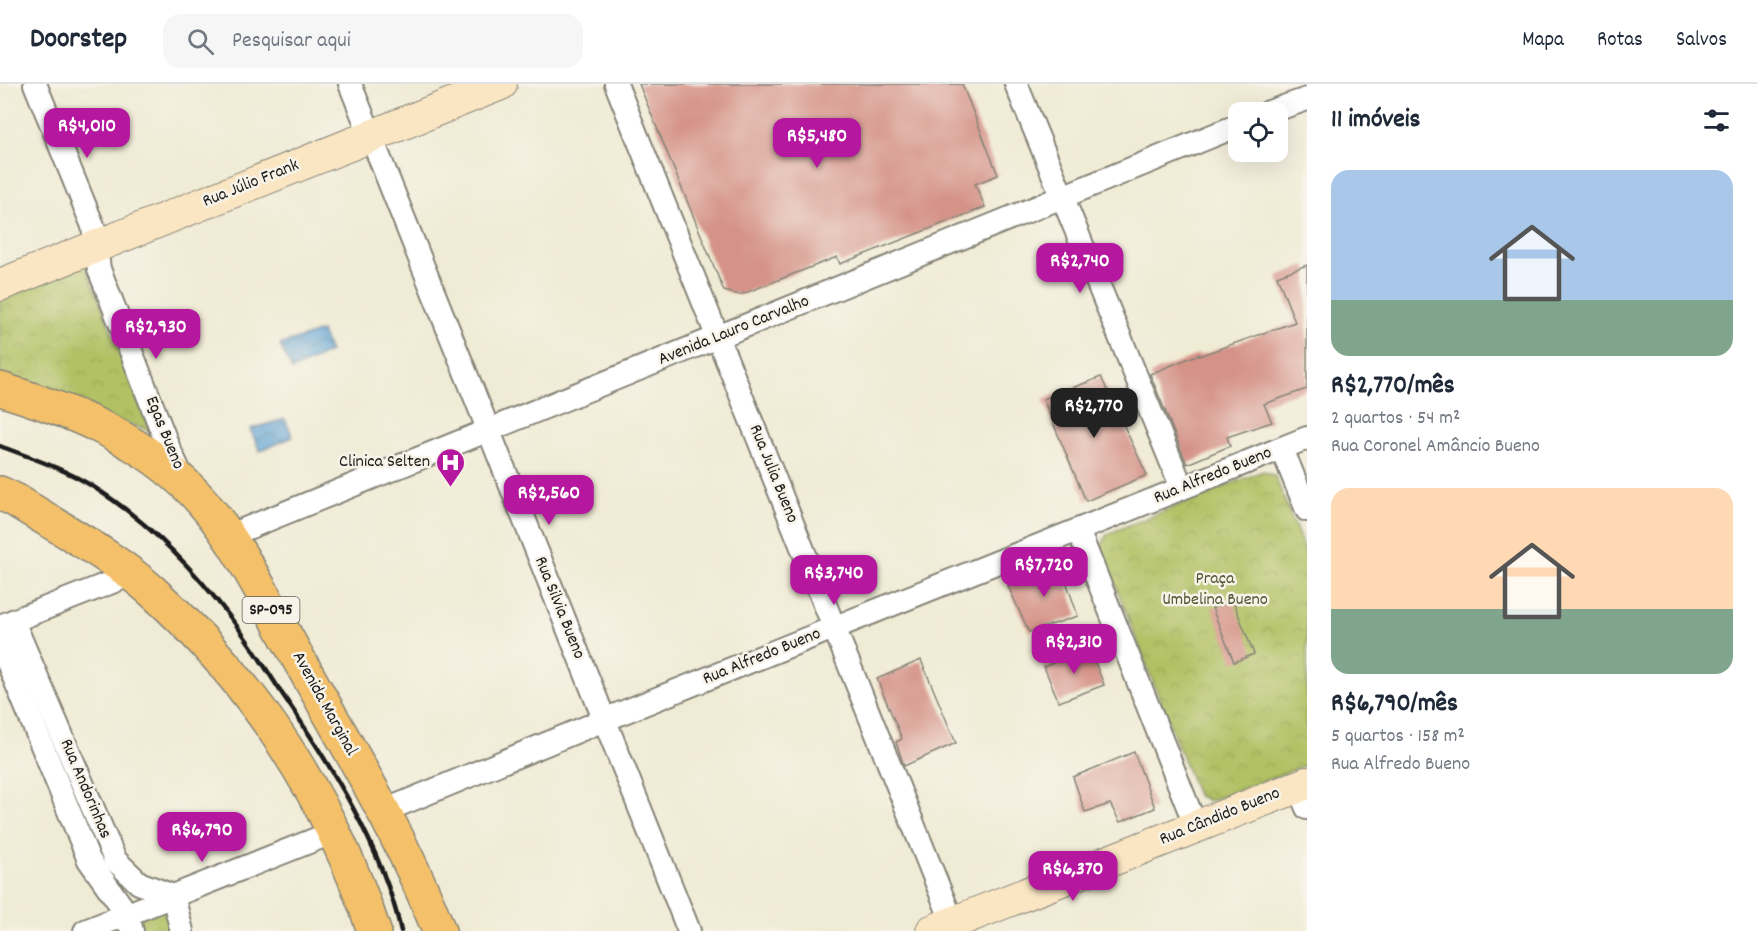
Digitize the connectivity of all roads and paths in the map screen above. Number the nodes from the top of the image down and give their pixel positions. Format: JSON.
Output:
{"nodes":[{"id":1,"x":35,"y":84,"type":"edge"},
{"id":2,"x":350,"y":84,"type":"edge"},
{"id":3,"x":501,"y":84,"type":"edge"},
{"id":4,"x":616,"y":84,"type":"edge"},
{"id":5,"x":1016,"y":84,"type":"edge"},
{"id":6,"x":1307,"y":99,"type":"edge"},
{"id":7,"x":1288,"y":106,"type":"edge"},
{"id":8,"x":1228,"y":130,"type":"edge"},
{"id":9,"x":371,"y":136,"type":"junction"},
{"id":10,"x":1063,"y":197,"type":"junction"},
{"id":11,"x":96,"y":246,"type":"junction"},
{"id":12,"x":0,"y":285,"type":"edge"},
{"id":13,"x":718,"y":338,"type":"junction"},
{"id":14,"x":0,"y":389,"type":"edge"},
{"id":15,"x":488,"y":429,"type":"junction"},
{"id":16,"x":1307,"y":438,"type":"edge"},
{"id":17,"x":1282,"y":448,"type":"junction"},
{"id":18,"x":185,"y":483,"type":"junction"},
{"id":19,"x":1182,"y":489,"type":"junction"},
{"id":20,"x":0,"y":493,"type":"edge"},
{"id":21,"x":1307,"y":510,"type":"edge"},
{"id":22,"x":1078,"y":530,"type":"junction"},
{"id":23,"x":228,"y":536,"type":"junction"},
{"id":24,"x":130,"y":575,"type":"junction"},
{"id":25,"x":6,"y":623,"type":"edge"},
{"id":26,"x":835,"y":628,"type":"junction"},
{"id":27,"x":0,"y":643,"type":"edge"},
{"id":28,"x":604,"y":720,"type":"junction"},
{"id":29,"x":1304,"y":792,"type":"edge"},
{"id":30,"x":384,"y":811,"type":"junction"},
{"id":31,"x":1196,"y":827,"type":"junction"},
{"id":32,"x":334,"y":832,"type":"junction"},
{"id":33,"x":172,"y":896,"type":"junction"},
{"id":34,"x":129,"y":923,"type":"edge"},
{"id":35,"x":947,"y":928,"type":"edge"},
{"id":36,"x":85,"y":931,"type":"edge"},
{"id":37,"x":182,"y":931,"type":"edge"},
{"id":38,"x":374,"y":931,"type":"edge"},
{"id":39,"x":439,"y":931,"type":"edge"},
{"id":40,"x":689,"y":931,"type":"edge"}],
"edges":[{"from":1,"to":11,"type":"street","name":"Egas Bueno"},
{"from":2,"to":9,"type":"street","name":"Rua Silvia Bueno"},
{"from":3,"to":9,"type":"main road","name":"Rua Júlio Frank"},
{"from":4,"to":13,"type":"street","name":"Rua Julia Bueno"},
{"from":5,"to":10,"type":"street"},
{"from":6,"to":7,"type":"street"},
{"from":8,"to":10,"type":"street","name":"Avenida Lauro Carvalho"},
{"from":9,"to":11,"type":"main road","name":"Rua Júlio Frank"},
{"from":9,"to":15,"type":"street","name":"Rua Silvia Bueno"},
{"from":10,"to":13,"type":"street","name":"Avenida Lauro Carvalho"},
{"from":10,"to":19,"type":"street"},
{"from":11,"to":12,"type":"main road","name":"Rua Júlio Frank"},
{"from":11,"to":18,"type":"street","name":"Egas Bueno"},
{"from":13,"to":15,"type":"street","name":"Avenida Lauro Carvalho"},
{"from":13,"to":26,"type":"street","name":"Rua Julia Bueno"},
{"from":14,"to":18,"type":"main road","name":"Avenida Marginal","number":"SP-095"},
{"from":15,"to":23,"type":"street","name":"Avenida Lauro Carvalho"},
{"from":15,"to":28,"type":"street","name":"Rua Silvia Bueno"},
{"from":16,"to":17,"type":"street","name":"Rua Alfredo Bueno"},
{"from":17,"to":19,"type":"street","name":"Rua Alfredo Bueno"},
{"from":17,"to":21,"type":"street"},
{"from":18,"to":23,"type":"main road","name":"Avenida Marginal","number":"SP-095"},
{"from":19,"to":22,"type":"street","name":"Rua Alfredo Bueno"},
{"from":20,"to":24,"type":"main road"},
{"from":22,"to":26,"type":"street","name":"Rua Alfredo Bueno"},
{"from":22,"to":31,"type":"street"},
{"from":23,"to":30,"type":"main road","name":"Avenida Marginal","number":"SP-095"},
{"from":24,"to":25,"type":"street"},
{"from":24,"to":32,"type":"main road"},
{"from":25,"to":33,"type":"street","name":"Rua Andorinhas"},
{"from":26,"to":28,"type":"street","name":"Rua Alfredo Bueno"},
{"from":26,"to":35,"type":"street","name":"Rua Julia Bueno"},
{"from":27,"to":34,"type":"street","name":"Rua Andorinhas"},
{"from":28,"to":30,"type":"street","name":"Rua Alfredo Bueno"},
{"from":28,"to":40,"type":"street","name":"Rua Silvia Bueno"},
{"from":29,"to":31,"type":"main road","name":"Rua Cândido Bueno"},
{"from":30,"to":39,"type":"main road","name":"Avenida Marginal","number":"SP-095"},
{"from":31,"to":35,"type":"main road","name":"Rua Cândido Bueno"},
{"from":32,"to":33,"type":"street"},
{"from":32,"to":38,"type":"main road"},
{"from":33,"to":34,"type":"street"},
{"from":33,"to":37,"type":"street"},
{"from":34,"to":36,"type":"street"}]}
